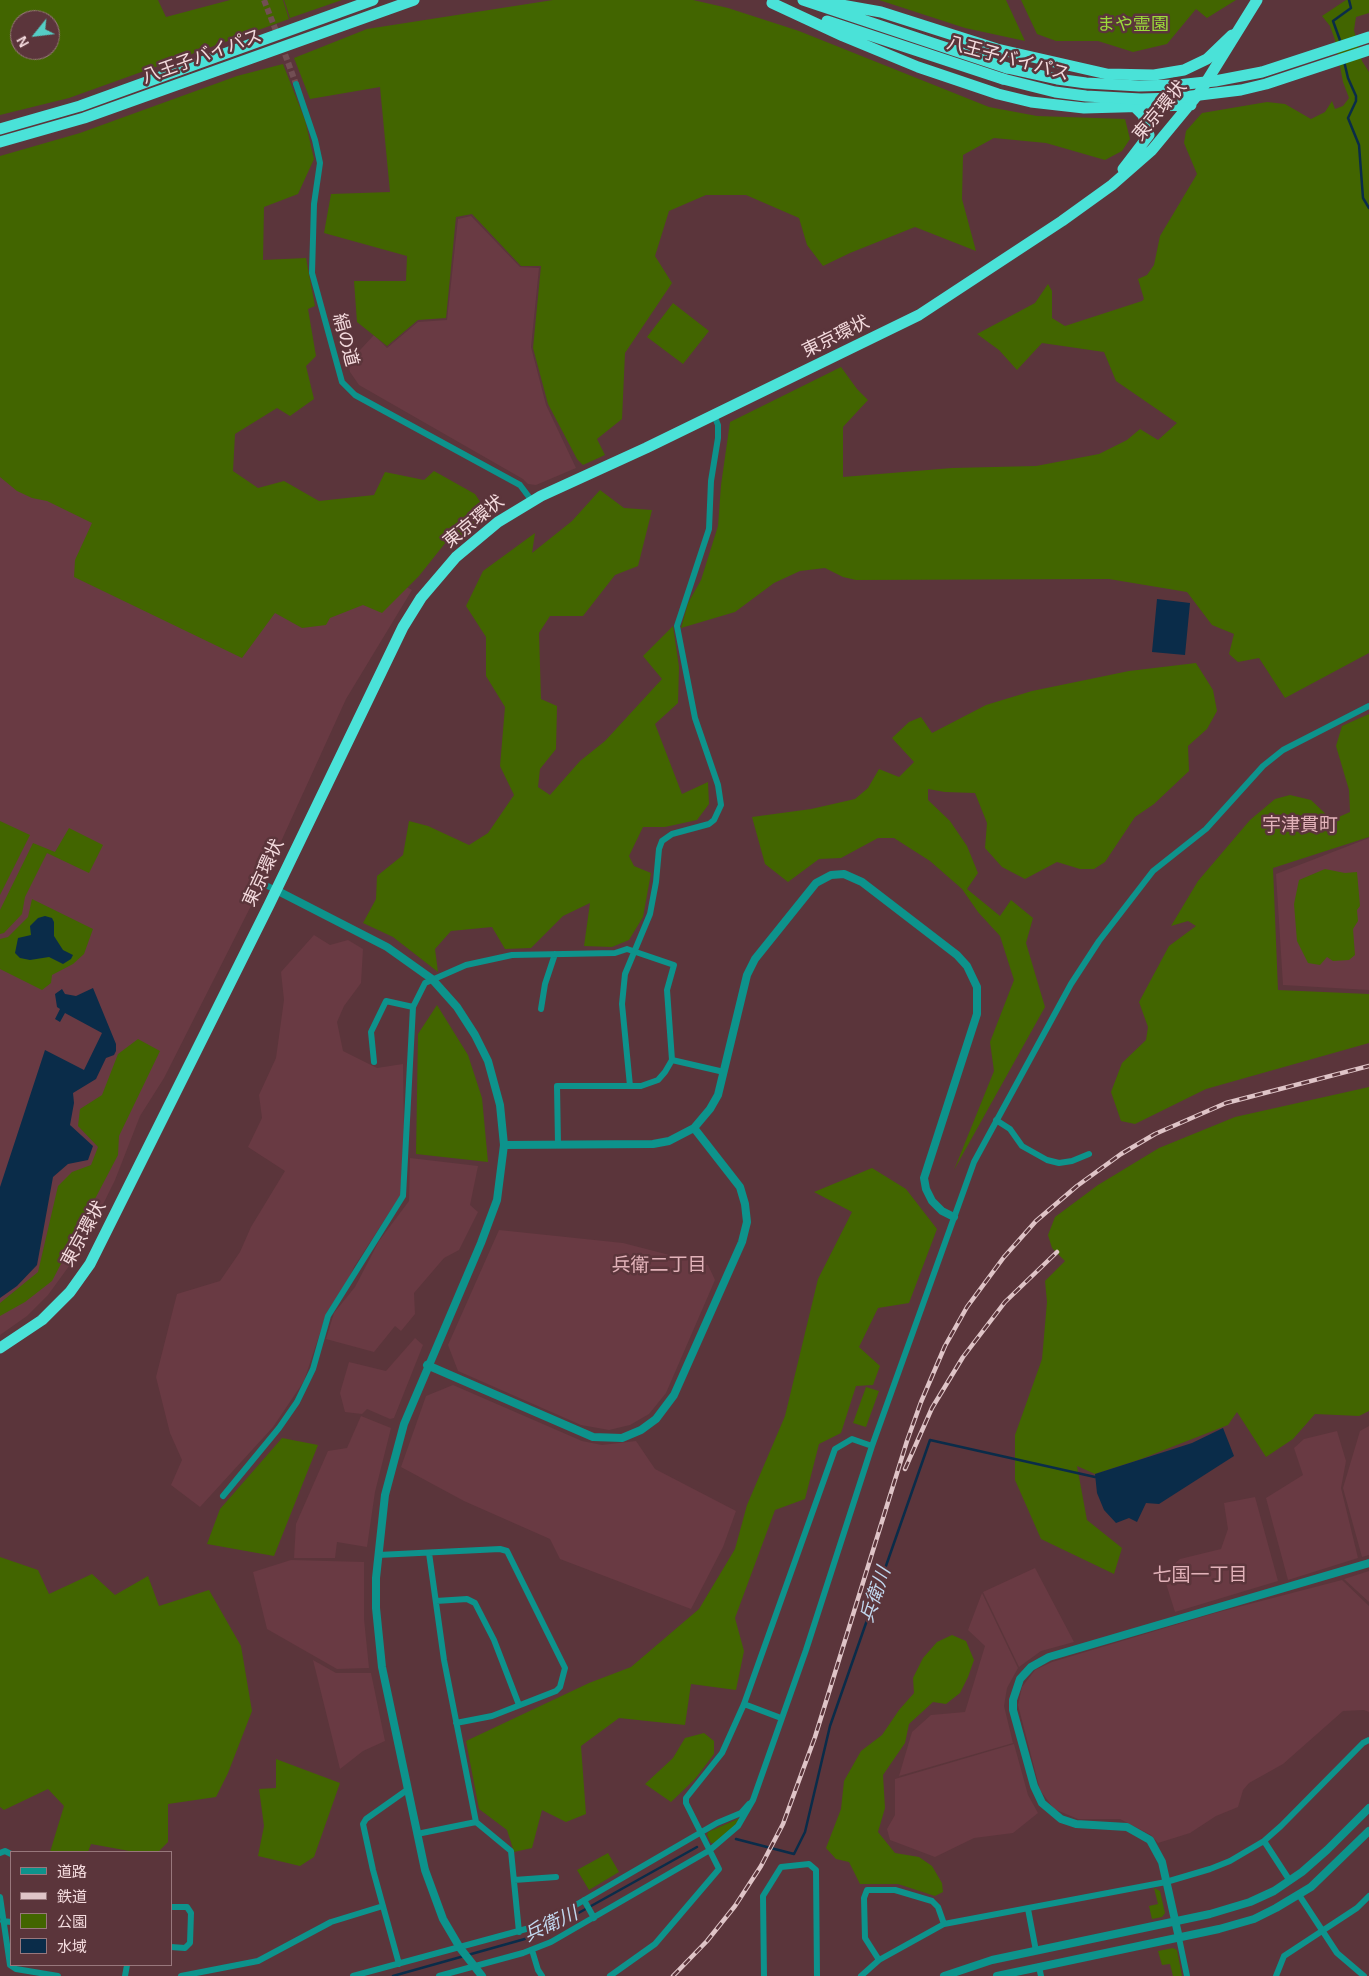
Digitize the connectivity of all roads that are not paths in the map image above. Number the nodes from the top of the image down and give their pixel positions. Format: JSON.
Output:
{"nodes":[{"id":1,"x":373,"y":0,"type":"edge"},
{"id":2,"x":414,"y":0,"type":"edge"},
{"id":3,"x":803,"y":0,"type":"edge"},
{"id":4,"x":814,"y":0,"type":"edge"},
{"id":5,"x":1257,"y":0,"type":"edge"},
{"id":6,"x":766,"y":1,"type":"edge"},
{"id":7,"x":1239,"y":29,"type":"junction"},
{"id":8,"x":1369,"y":37,"type":"edge"},
{"id":9,"x":1369,"y":50,"type":"edge"},
{"id":10,"x":1165,"y":74,"type":"junction"},
{"id":11,"x":296,"y":84,"type":"tunnel mouth"},
{"id":12,"x":1200,"y":92,"type":"junction"},
{"id":13,"x":1190,"y":105,"type":"junction"},
{"id":14,"x":1136,"y":108,"type":"junction"},
{"id":15,"x":0,"y":129,"type":"edge"},
{"id":16,"x":0,"y":142,"type":"edge"},
{"id":17,"x":1112,"y":185,"type":"junction"},
{"id":18,"x":714,"y":415,"type":"junction"},
{"id":19,"x":532,"y":501,"type":"junction"},
{"id":20,"x":1369,"y":706,"type":"edge"},
{"id":21,"x":258,"y":881,"type":"dead end"},
{"id":22,"x":276,"y":890,"type":"junction"},
{"id":23,"x":633,"y":950,"type":"junction"},
{"id":24,"x":555,"y":954,"type":"junction"},
{"id":25,"x":432,"y":979,"type":"junction"},
{"id":26,"x":413,"y":1007,"type":"junction"},
{"id":27,"x":541,"y":1009,"type":"dead end"},
{"id":28,"x":672,"y":1060,"type":"junction"},
{"id":29,"x":374,"y":1062,"type":"dead end"},
{"id":30,"x":724,"y":1072,"type":"junction"},
{"id":31,"x":630,"y":1086,"type":"junction"},
{"id":32,"x":996,"y":1120,"type":"junction"},
{"id":33,"x":694,"y":1128,"type":"junction"},
{"id":34,"x":558,"y":1144,"type":"junction"},
{"id":35,"x":504,"y":1146,"type":"junction"},
{"id":36,"x":1089,"y":1154,"type":"dead end"},
{"id":37,"x":954,"y":1217,"type":"junction"},
{"id":38,"x":0,"y":1348,"type":"edge"},
{"id":39,"x":427,"y":1365,"type":"junction"},
{"id":40,"x":872,"y":1446,"type":"junction"},
{"id":41,"x":223,"y":1496,"type":"dead end"},
{"id":42,"x":429,"y":1553,"type":"junction"},
{"id":43,"x":378,"y":1555,"type":"junction"},
{"id":44,"x":1369,"y":1563,"type":"edge"},
{"id":45,"x":436,"y":1601,"type":"junction"},
{"id":46,"x":744,"y":1704,"type":"junction"},
{"id":47,"x":520,"y":1705,"type":"junction"},
{"id":48,"x":781,"y":1718,"type":"junction"},
{"id":49,"x":456,"y":1723,"type":"junction"},
{"id":50,"x":1369,"y":1740,"type":"edge"},
{"id":51,"x":408,"y":1790,"type":"junction"},
{"id":52,"x":753,"y":1800,"type":"junction"},
{"id":53,"x":1369,"y":1808,"type":"edge"},
{"id":54,"x":476,"y":1822,"type":"junction"},
{"id":55,"x":1369,"y":1831,"type":"edge"},
{"id":56,"x":417,"y":1834,"type":"junction"},
{"id":57,"x":702,"y":1835,"type":"junction"},
{"id":58,"x":1264,"y":1841,"type":"junction"},
{"id":59,"x":711,"y":1848,"type":"junction"},
{"id":60,"x":556,"y":1877,"type":"dead end"},
{"id":61,"x":514,"y":1880,"type":"junction"},
{"id":62,"x":1290,"y":1880,"type":"junction"},
{"id":63,"x":1166,"y":1882,"type":"junction"},
{"id":64,"x":1299,"y":1895,"type":"junction"},
{"id":65,"x":1369,"y":1896,"type":"edge"},
{"id":66,"x":0,"y":1897,"type":"edge"},
{"id":67,"x":585,"y":1902,"type":"junction"},
{"id":68,"x":383,"y":1906,"type":"junction"},
{"id":69,"x":172,"y":1907,"type":"edge"},
{"id":70,"x":1028,"y":1909,"type":"junction"},
{"id":71,"x":593,"y":1915,"type":"junction"},
{"id":72,"x":3,"y":1920,"type":"junction"},
{"id":73,"x":10,"y":1922,"type":"edge"},
{"id":74,"x":1175,"y":1922,"type":"junction"},
{"id":75,"x":944,"y":1924,"type":"junction"},
{"id":76,"x":1323,"y":1931,"type":"junction"},
{"id":77,"x":519,"y":1932,"type":"junction"},
{"id":78,"x":1179,"y":1938,"type":"junction"},
{"id":79,"x":172,"y":1947,"type":"edge"},
{"id":80,"x":461,"y":1949,"type":"junction"},
{"id":81,"x":532,"y":1950,"type":"junction"},
{"id":82,"x":1036,"y":1951,"type":"junction"},
{"id":83,"x":879,"y":1960,"type":"junction"},
{"id":84,"x":10,"y":1963,"type":"edge"},
{"id":85,"x":399,"y":1964,"type":"junction"},
{"id":86,"x":472,"y":1964,"type":"junction"},
{"id":87,"x":11,"y":1966,"type":"edge"},
{"id":88,"x":1040,"y":1967,"type":"junction"},
{"id":89,"x":58,"y":1976,"type":"edge"},
{"id":90,"x":181,"y":1976,"type":"edge"},
{"id":91,"x":353,"y":1976,"type":"edge"},
{"id":92,"x":439,"y":1976,"type":"edge"},
{"id":93,"x":482,"y":1976,"type":"edge"},
{"id":94,"x":542,"y":1976,"type":"edge"},
{"id":95,"x":610,"y":1976,"type":"edge"},
{"id":96,"x":764,"y":1976,"type":"edge"},
{"id":97,"x":817,"y":1976,"type":"edge"},
{"id":98,"x":861,"y":1976,"type":"edge"},
{"id":99,"x":944,"y":1976,"type":"edge"},
{"id":100,"x":996,"y":1976,"type":"edge"},
{"id":101,"x":1041,"y":1976,"type":"edge"},
{"id":102,"x":1187,"y":1976,"type":"edge"},
{"id":103,"x":1276,"y":1976,"type":"edge"},
{"id":104,"x":1364,"y":1976,"type":"edge"}],
"edges":[{"from":1,"to":15,"type":"highway","name":"八王子バイパス"},
{"from":2,"to":16,"type":"highway","name":"八王子バイパス"},
{"from":3,"to":8,"type":"highway","name":"八王子バイパス","bridge":true},
{"from":4,"to":10,"type":"highway"},
{"from":5,"to":7,"type":"highway","name":"東京環状"},
{"from":6,"to":9,"type":"highway","name":"八王子バイパス","bridge":true},
{"from":6,"to":14,"type":"highway"},
{"from":7,"to":10,"type":"highway"},
{"from":7,"to":12,"type":"highway","name":"東京環状"},
{"from":10,"to":12,"type":"highway"},
{"from":11,"to":19,"type":"street","name":"絹の道"},
{"from":12,"to":13,"type":"highway","name":"東京環状"},
{"from":13,"to":14,"type":"highway"},
{"from":13,"to":17,"type":"highway","name":"東京環状"},
{"from":14,"to":17,"type":"highway"},
{"from":17,"to":18,"type":"highway","name":"東京環状"},
{"from":18,"to":19,"type":"highway","name":"東京環状"},
{"from":18,"to":23,"type":"street"},
{"from":19,"to":22,"type":"highway","name":"東京環状"},
{"from":20,"to":32,"type":"street"},
{"from":21,"to":22,"type":"street"},
{"from":22,"to":25,"type":"street"},
{"from":22,"to":38,"type":"highway","name":"東京環状"},
{"from":23,"to":24,"type":"street"},
{"from":23,"to":28,"type":"street"},
{"from":23,"to":31,"type":"street"},
{"from":24,"to":25,"type":"street"},
{"from":24,"to":27,"type":"street"},
{"from":25,"to":26,"type":"street"},
{"from":25,"to":35,"type":"street"},
{"from":26,"to":29,"type":"street"},
{"from":26,"to":41,"type":"street"},
{"from":28,"to":30,"type":"street"},
{"from":28,"to":31,"type":"street"},
{"from":30,"to":33,"type":"street"},
{"from":30,"to":37,"type":"street"},
{"from":31,"to":34,"type":"street"},
{"from":32,"to":36,"type":"street"},
{"from":32,"to":37,"type":"street"},
{"from":33,"to":34,"type":"street"},
{"from":33,"to":39,"type":"street"},
{"from":34,"to":35,"type":"street"},
{"from":35,"to":39,"type":"street"},
{"from":37,"to":40,"type":"street"},
{"from":39,"to":43,"type":"street"},
{"from":40,"to":46,"type":"street"},
{"from":40,"to":48,"type":"street"},
{"from":42,"to":43,"type":"street"},
{"from":42,"to":45,"type":"street"},
{"from":42,"to":47,"type":"street"},
{"from":43,"to":51,"type":"street"},
{"from":44,"to":63,"type":"street"},
{"from":45,"to":47,"type":"street"},
{"from":45,"to":49,"type":"street"},
{"from":46,"to":48,"type":"street"},
{"from":46,"to":57,"type":"street"},
{"from":47,"to":49,"type":"street"},
{"from":48,"to":52,"type":"street"},
{"from":49,"to":54,"type":"street"},
{"from":50,"to":58,"type":"street"},
{"from":51,"to":56,"type":"street"},
{"from":51,"to":68,"type":"street"},
{"from":52,"to":57,"type":"street"},
{"from":52,"to":59,"type":"street"},
{"from":53,"to":62,"type":"street"},
{"from":54,"to":56,"type":"street"},
{"from":54,"to":61,"type":"street"},
{"from":55,"to":64,"type":"street"},
{"from":56,"to":80,"type":"street"},
{"from":57,"to":59,"type":"street"},
{"from":57,"to":67,"type":"street"},
{"from":58,"to":62,"type":"street"},
{"from":58,"to":63,"type":"street"},
{"from":59,"to":71,"type":"street"},
{"from":59,"to":95,"type":"street"},
{"from":60,"to":61,"type":"street"},
{"from":61,"to":77,"type":"street"},
{"from":62,"to":74,"type":"street"},
{"from":63,"to":70,"type":"street"},
{"from":63,"to":74,"type":"street"},
{"from":64,"to":76,"type":"street"},
{"from":64,"to":78,"type":"street"},
{"from":65,"to":76,"type":"street"},
{"from":66,"to":72,"type":"street"},
{"from":67,"to":71,"type":"street"},
{"from":67,"to":77,"type":"street"},
{"from":68,"to":85,"type":"street"},
{"from":68,"to":90,"type":"street"},
{"from":69,"to":79,"type":"street"},
{"from":70,"to":75,"type":"street"},
{"from":70,"to":82,"type":"street"},
{"from":71,"to":81,"type":"street"},
{"from":72,"to":73,"type":"street"},
{"from":72,"to":84,"type":"street"},
{"from":74,"to":78,"type":"street"},
{"from":74,"to":82,"type":"street"},
{"from":75,"to":83,"type":"street"},
{"from":75,"to":83,"type":"street"},
{"from":76,"to":103,"type":"street"},
{"from":76,"to":104,"type":"street"},
{"from":77,"to":80,"type":"street"},
{"from":78,"to":88,"type":"street"},
{"from":78,"to":102,"type":"street"},
{"from":80,"to":85,"type":"street"},
{"from":80,"to":86,"type":"street"},
{"from":81,"to":86,"type":"street"},
{"from":81,"to":94,"type":"street"},
{"from":82,"to":99,"type":"street"},
{"from":83,"to":98,"type":"street"},
{"from":85,"to":91,"type":"street"},
{"from":86,"to":92,"type":"street"},
{"from":86,"to":93,"type":"street"},
{"from":87,"to":89,"type":"street"},
{"from":88,"to":100,"type":"street"},
{"from":88,"to":101,"type":"street"},
{"from":96,"to":97,"type":"street"}]}
